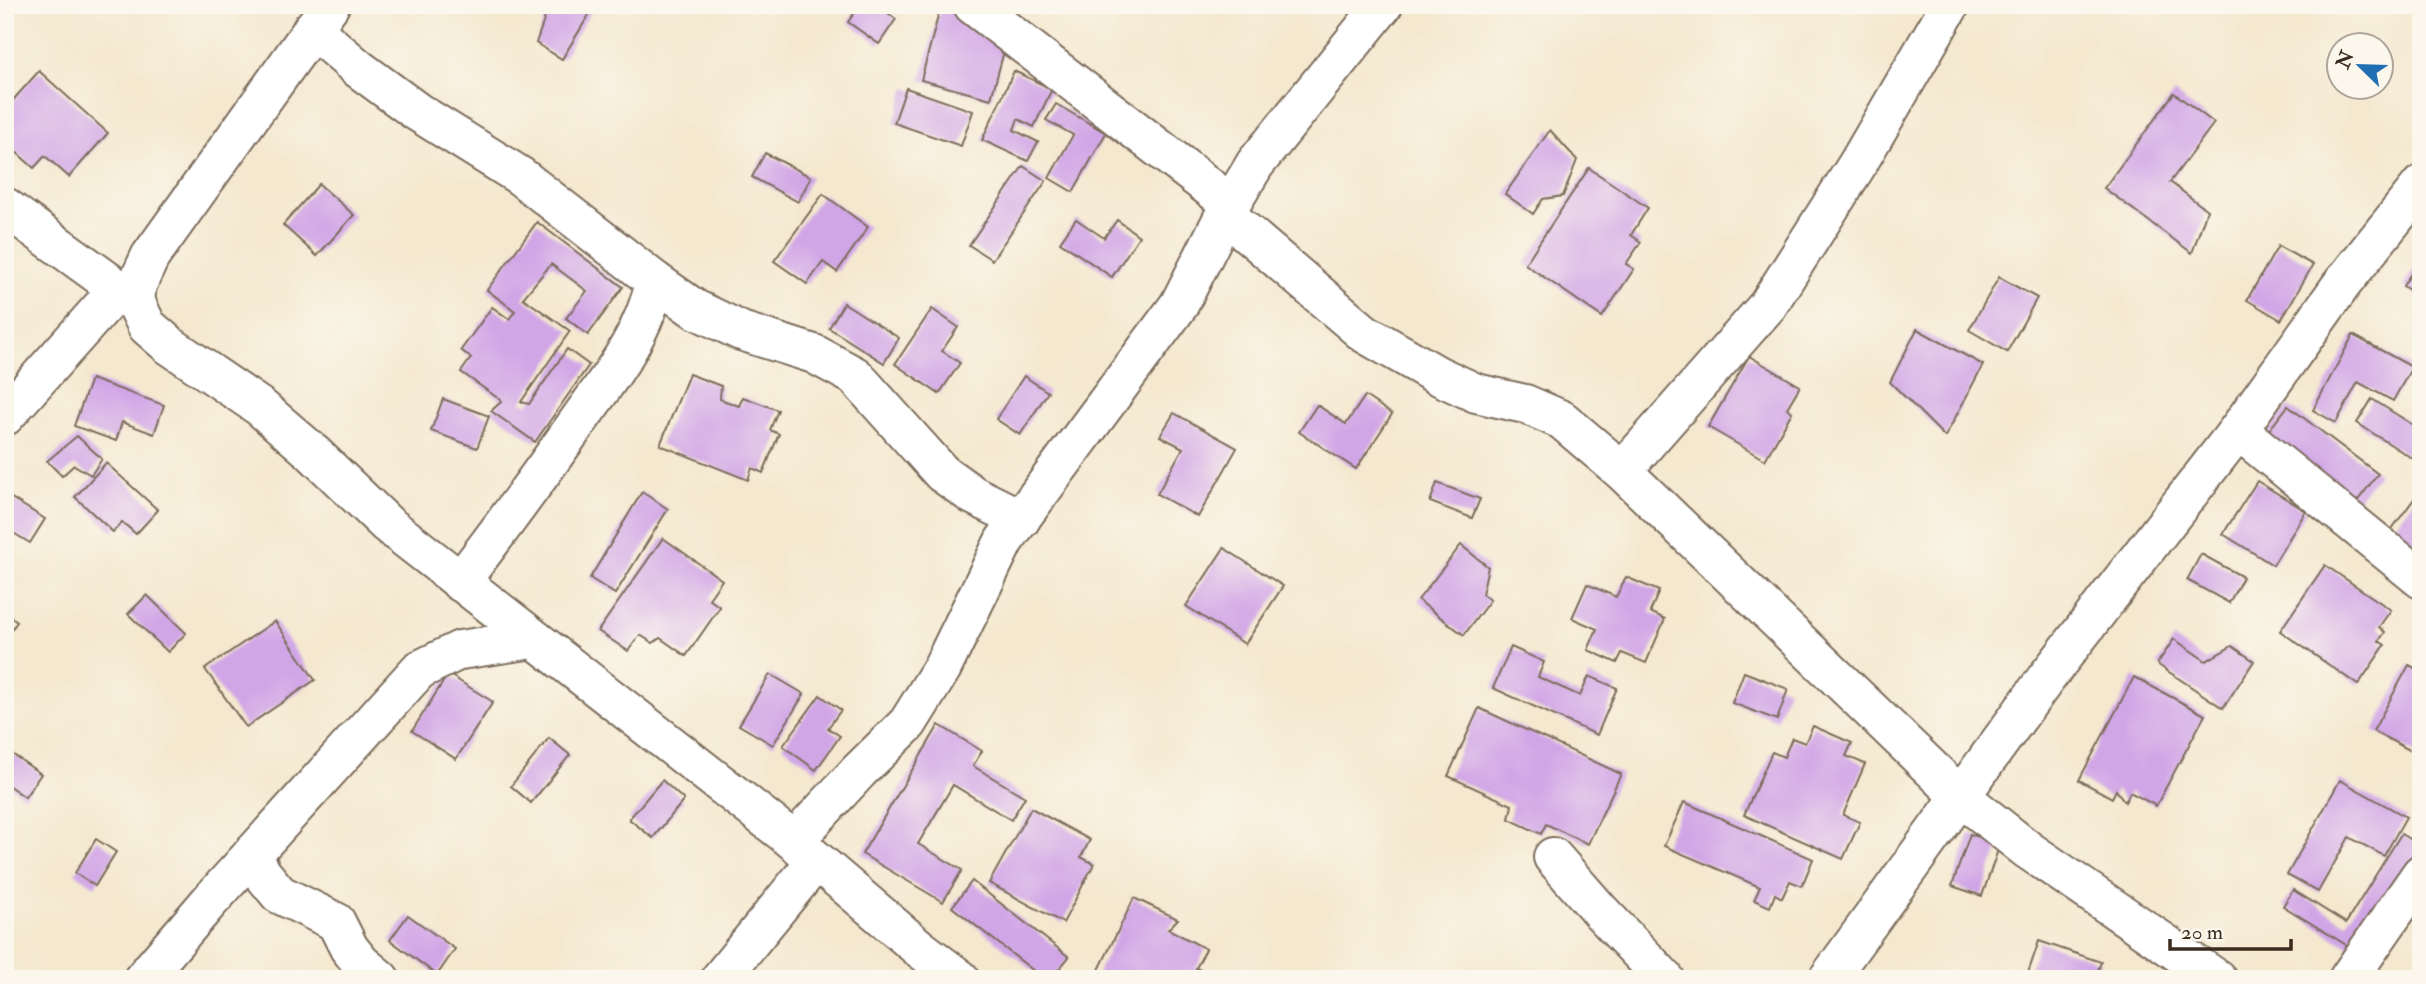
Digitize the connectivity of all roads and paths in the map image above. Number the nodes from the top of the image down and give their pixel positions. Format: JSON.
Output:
{"nodes":[{"id":1,"x":973,"y":5,"type":"edge"},
{"id":2,"x":1383,"y":5,"type":"edge"},
{"id":3,"x":1950,"y":5,"type":"edge"},
{"id":4,"x":321,"y":17,"type":"edge"},
{"id":5,"x":2421,"y":185,"type":"edge"},
{"id":6,"x":5,"y":208,"type":"edge"},
{"id":7,"x":1228,"y":209,"type":"junction"},
{"id":8,"x":655,"y":281,"type":"junction"},
{"id":9,"x":127,"y":294,"type":"junction"},
{"id":10,"x":5,"y":416,"type":"edge"},
{"id":11,"x":2238,"y":430,"type":"junction"},
{"id":12,"x":1622,"y":471,"type":"junction"},
{"id":13,"x":1021,"y":519,"type":"junction"},
{"id":14,"x":2421,"y":579,"type":"edge"},
{"id":15,"x":460,"y":582,"type":"junction"},
{"id":16,"x":533,"y":639,"type":"junction"},
{"id":17,"x":1960,"y":796,"type":"junction"},
{"id":18,"x":805,"y":851,"type":"junction"},
{"id":19,"x":253,"y":853,"type":"junction"},
{"id":20,"x":1553,"y":857,"type":"dead end"},
{"id":21,"x":2421,"y":874,"type":"edge"},
{"id":22,"x":143,"y":979,"type":"edge"},
{"id":23,"x":380,"y":979,"type":"edge"},
{"id":24,"x":720,"y":979,"type":"edge"},
{"id":25,"x":960,"y":979,"type":"edge"},
{"id":26,"x":1665,"y":979,"type":"edge"},
{"id":27,"x":1828,"y":979,"type":"edge"},
{"id":28,"x":2217,"y":979,"type":"edge"},
{"id":29,"x":2348,"y":979,"type":"edge"}],
"edges":[{"from":1,"to":7,"type":"street"},
{"from":2,"to":7,"type":"street"},
{"from":3,"to":12,"type":"street"},
{"from":4,"to":8,"type":"street"},
{"from":4,"to":9,"type":"street"},
{"from":5,"to":11,"type":"street"},
{"from":6,"to":9,"type":"street"},
{"from":7,"to":12,"type":"street"},
{"from":7,"to":13,"type":"street"},
{"from":8,"to":13,"type":"street"},
{"from":8,"to":15,"type":"street"},
{"from":9,"to":10,"type":"street"},
{"from":9,"to":15,"type":"street"},
{"from":11,"to":14,"type":"street"},
{"from":11,"to":17,"type":"street"},
{"from":12,"to":17,"type":"street"},
{"from":13,"to":18,"type":"street"},
{"from":15,"to":16,"type":"street"},
{"from":16,"to":18,"type":"street"},
{"from":16,"to":19,"type":"street"},
{"from":17,"to":27,"type":"street"},
{"from":17,"to":28,"type":"street"},
{"from":18,"to":24,"type":"street"},
{"from":18,"to":25,"type":"street"},
{"from":19,"to":22,"type":"street"},
{"from":19,"to":23,"type":"street"},
{"from":20,"to":26,"type":"street"},
{"from":21,"to":29,"type":"street"}]}
